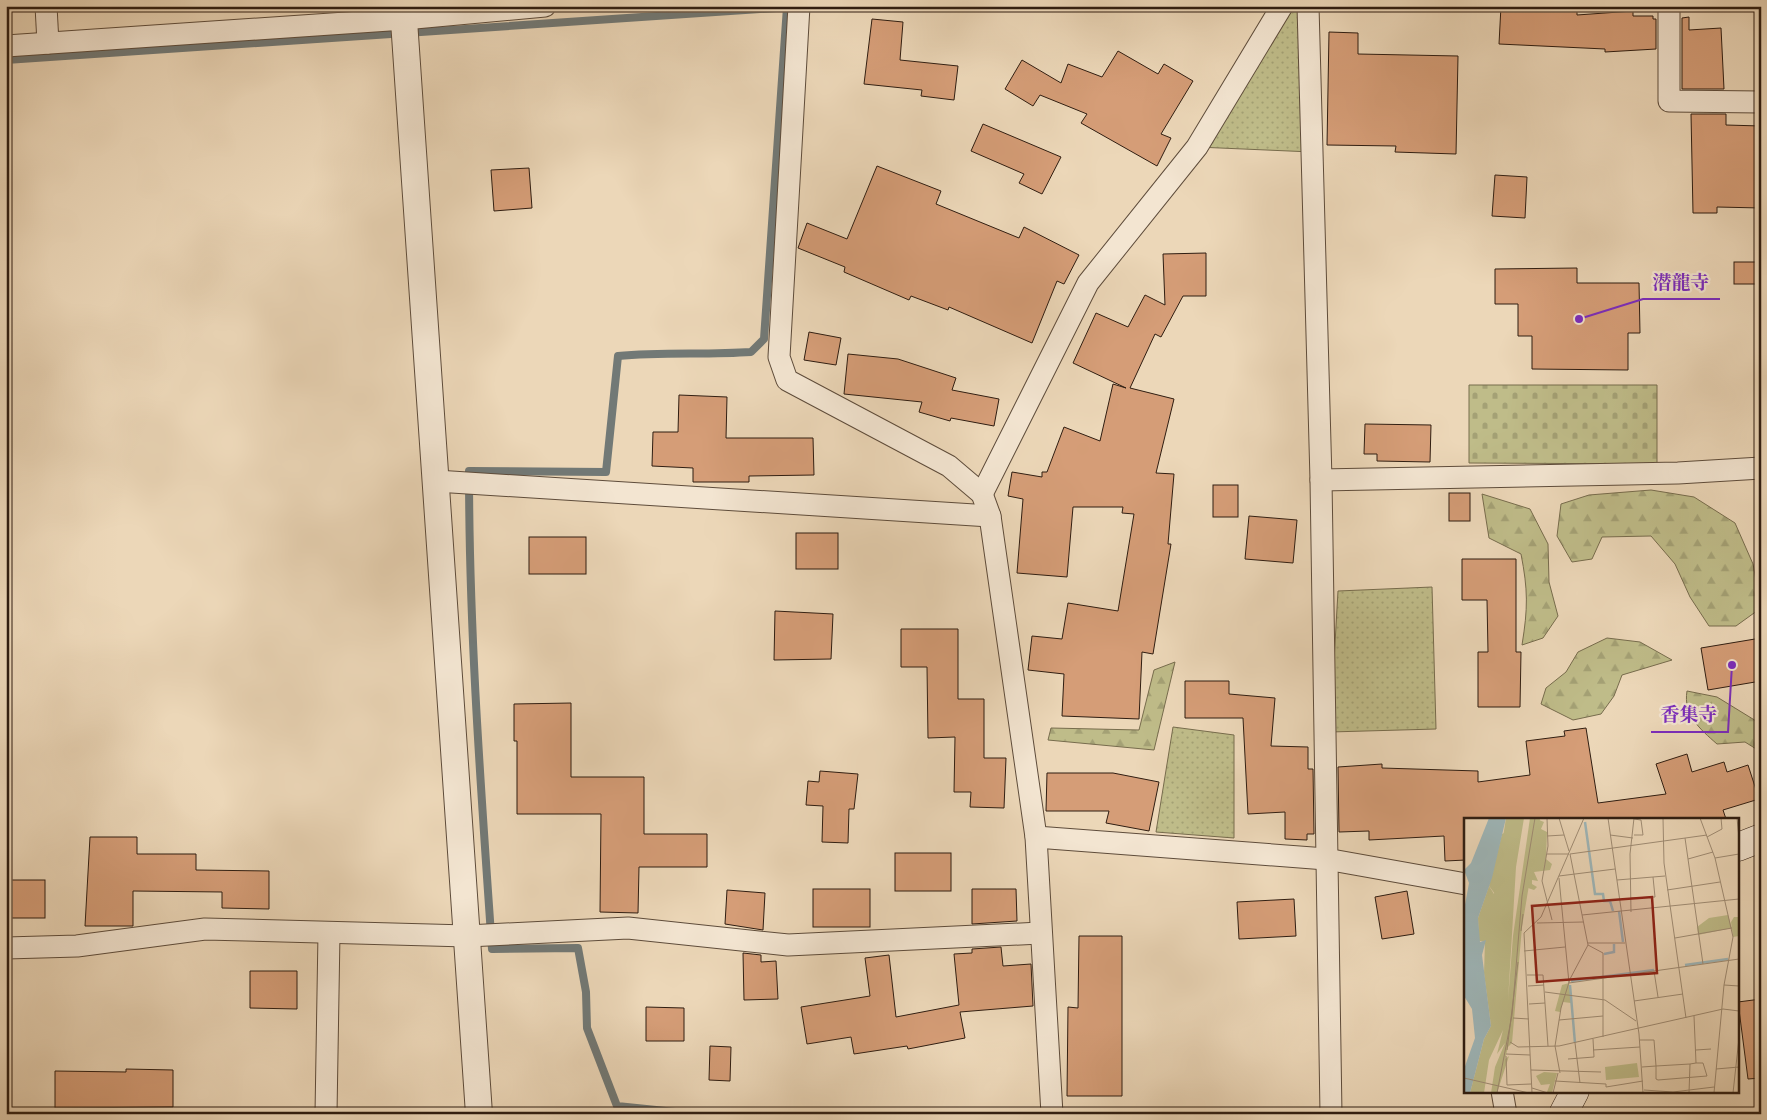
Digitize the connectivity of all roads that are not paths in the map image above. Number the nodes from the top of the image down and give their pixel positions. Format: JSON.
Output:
{"nodes":[{"id":1,"x":46,"y":6,"type":"edge"},
{"id":2,"x":545,"y":6,"type":"edge"},
{"id":3,"x":799,"y":6,"type":"edge"},
{"id":4,"x":1282,"y":6,"type":"edge"},
{"id":5,"x":1308,"y":6,"type":"edge"},
{"id":6,"x":1669,"y":6,"type":"edge"},
{"id":7,"x":403,"y":13,"type":"edge"},
{"id":8,"x":48,"y":43,"type":"junction"},
{"id":9,"x":6,"y":46,"type":"edge"},
{"id":10,"x":1761,"y":102,"type":"edge"},
{"id":11,"x":1761,"y":468,"type":"edge"},
{"id":12,"x":1320,"y":480,"type":"junction"},
{"id":13,"x":436,"y":481,"type":"junction"},
{"id":14,"x":982,"y":494,"type":"junction"},
{"id":15,"x":990,"y":516,"type":"junction"},
{"id":16,"x":1036,"y":838,"type":"junction"},
{"id":17,"x":1761,"y":838,"type":"edge"},
{"id":18,"x":1740,"y":846,"type":"edge"},
{"id":19,"x":1326,"y":860,"type":"junction"},
{"id":20,"x":1464,"y":884,"type":"edge"},
{"id":21,"x":329,"y":933,"type":"junction"},
{"id":22,"x":1040,"y":933,"type":"junction"},
{"id":23,"x":467,"y":936,"type":"junction"},
{"id":24,"x":6,"y":948,"type":"edge"},
{"id":25,"x":1502,"y":1092,"type":"edge"},
{"id":26,"x":1574,"y":1092,"type":"edge"},
{"id":27,"x":326,"y":1114,"type":"edge"},
{"id":28,"x":479,"y":1114,"type":"edge"},
{"id":29,"x":1052,"y":1114,"type":"edge"},
{"id":30,"x":1331,"y":1114,"type":"edge"},
{"id":31,"x":1506,"y":1114,"type":"edge"},
{"id":32,"x":1563,"y":1114,"type":"edge"}],
"edges":[{"from":1,"to":8,"type":"street"},
{"from":2,"to":7,"type":"street"},
{"from":3,"to":14,"type":"street"},
{"from":4,"to":14,"type":"street"},
{"from":5,"to":12,"type":"street"},
{"from":6,"to":10,"type":"street"},
{"from":7,"to":8,"type":"street"},
{"from":7,"to":13,"type":"street"},
{"from":8,"to":9,"type":"street"},
{"from":11,"to":12,"type":"street"},
{"from":12,"to":19,"type":"street"},
{"from":13,"to":15,"type":"street"},
{"from":13,"to":23,"type":"street"},
{"from":14,"to":15,"type":"street"},
{"from":15,"to":16,"type":"street"},
{"from":16,"to":19,"type":"street"},
{"from":16,"to":22,"type":"street"},
{"from":17,"to":18,"type":"main road"},
{"from":19,"to":20,"type":"street"},
{"from":19,"to":30,"type":"street"},
{"from":21,"to":23,"type":"street"},
{"from":21,"to":24,"type":"street"},
{"from":21,"to":27,"type":"street"},
{"from":22,"to":23,"type":"street"},
{"from":22,"to":29,"type":"street"},
{"from":23,"to":28,"type":"street"},
{"from":25,"to":31,"type":"street"},
{"from":26,"to":32,"type":"main road"}]}
